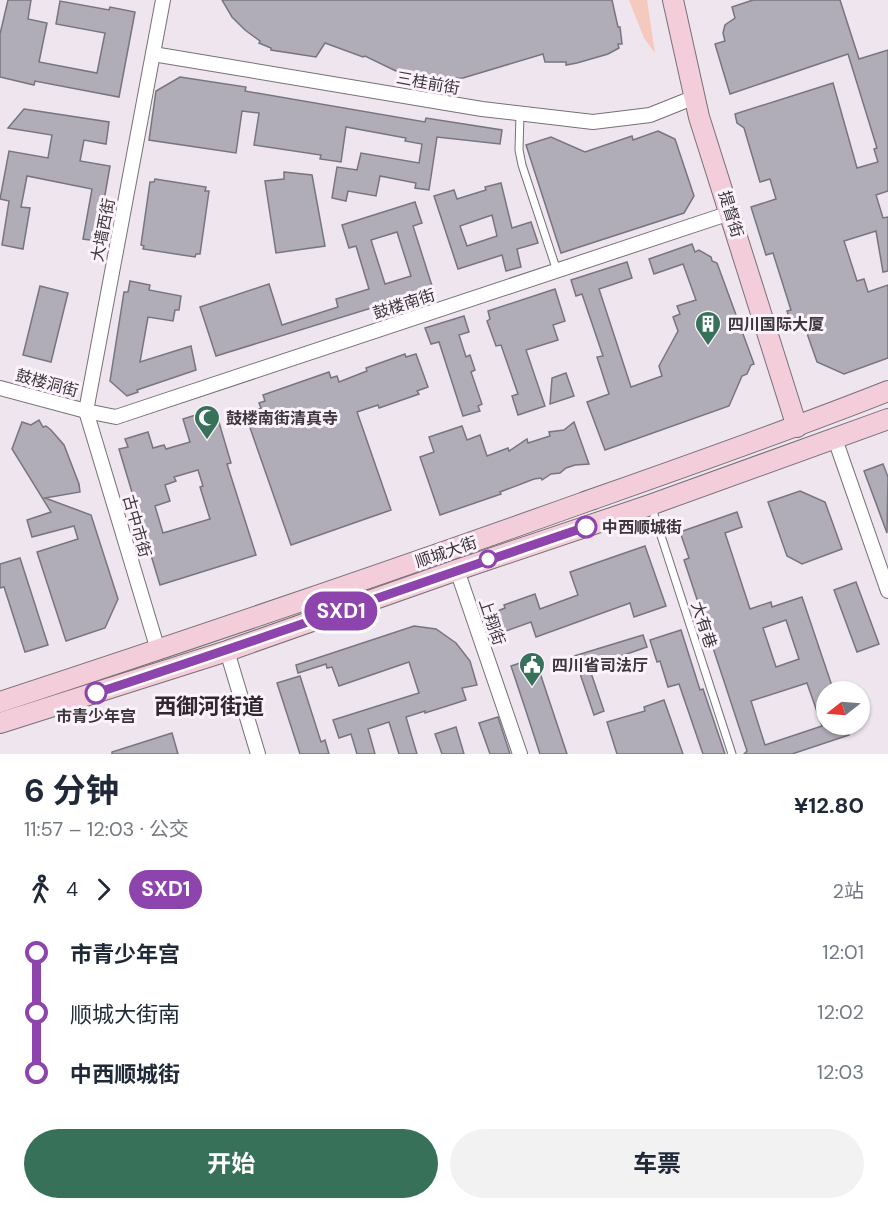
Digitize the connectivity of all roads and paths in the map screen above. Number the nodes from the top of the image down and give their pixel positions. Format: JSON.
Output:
{"nodes":[{"id":1,"x":163,"y":0,"type":"edge"},
{"id":2,"x":677,"y":1,"type":"edge"},
{"id":3,"x":153,"y":54,"type":"junction"},
{"id":4,"x":695,"y":97,"type":"junction"},
{"id":5,"x":520,"y":114,"type":"junction"},
{"id":6,"x":730,"y":213,"type":"junction"},
{"id":7,"x":556,"y":271,"type":"junction"},
{"id":8,"x":0,"y":388,"type":"edge"},
{"id":9,"x":888,"y":391,"type":"edge"},
{"id":10,"x":86,"y":411,"type":"junction"},
{"id":11,"x":888,"y":419,"type":"edge"},
{"id":12,"x":797,"y":427,"type":"junction"},
{"id":13,"x":835,"y":439,"type":"junction"},
{"id":14,"x":650,"y":505,"type":"junction"},
{"id":15,"x":457,"y":570,"type":"junction"},
{"id":16,"x":888,"y":591,"type":"edge"},
{"id":17,"x":158,"y":650,"type":"junction"},
{"id":18,"x":227,"y":651,"type":"junction"},
{"id":19,"x":0,"y":702,"type":"edge"},
{"id":20,"x":0,"y":723,"type":"edge"},
{"id":21,"x":258,"y":754,"type":"edge"},
{"id":22,"x":520,"y":754,"type":"edge"},
{"id":23,"x":732,"y":754,"type":"edge"}],
"edges":[{"from":1,"to":3,"type":"street","name":"大墙西街"},
{"from":2,"to":4,"type":"main road","name":"提督街"},
{"from":3,"to":5,"type":"street","name":"三桂前街"},
{"from":3,"to":10,"type":"street","name":"大墙西街"},
{"from":4,"to":5,"type":"street","name":"三桂前街"},
{"from":4,"to":6,"type":"main road","name":"提督街"},
{"from":5,"to":7,"type":"lane"},
{"from":6,"to":7,"type":"street","name":"鼓楼南街"},
{"from":6,"to":12,"type":"main road","name":"提督街"},
{"from":7,"to":10,"type":"street","name":"鼓楼南街"},
{"from":8,"to":10,"type":"street","name":"鼓楼洞街"},
{"from":9,"to":12,"type":"main road","name":"顺城大街"},
{"from":10,"to":17,"type":"street","name":"古中市街"},
{"from":11,"to":13,"type":"main road","name":"顺城大街"},
{"from":12,"to":17,"type":"main road","name":"顺城大街"},
{"from":13,"to":14,"type":"main road","name":"顺城大街"},
{"from":13,"to":16,"type":"street"},
{"from":14,"to":15,"type":"main road","name":"顺城大街"},
{"from":14,"to":23,"type":"lane","name":"大有巷"},
{"from":15,"to":18,"type":"main road","name":"顺城大街"},
{"from":15,"to":22,"type":"street","name":"上翔街"},
{"from":17,"to":19,"type":"main road","name":"顺城大街"},
{"from":18,"to":20,"type":"main road","name":"顺城大街"},
{"from":18,"to":21,"type":"street"}]}
